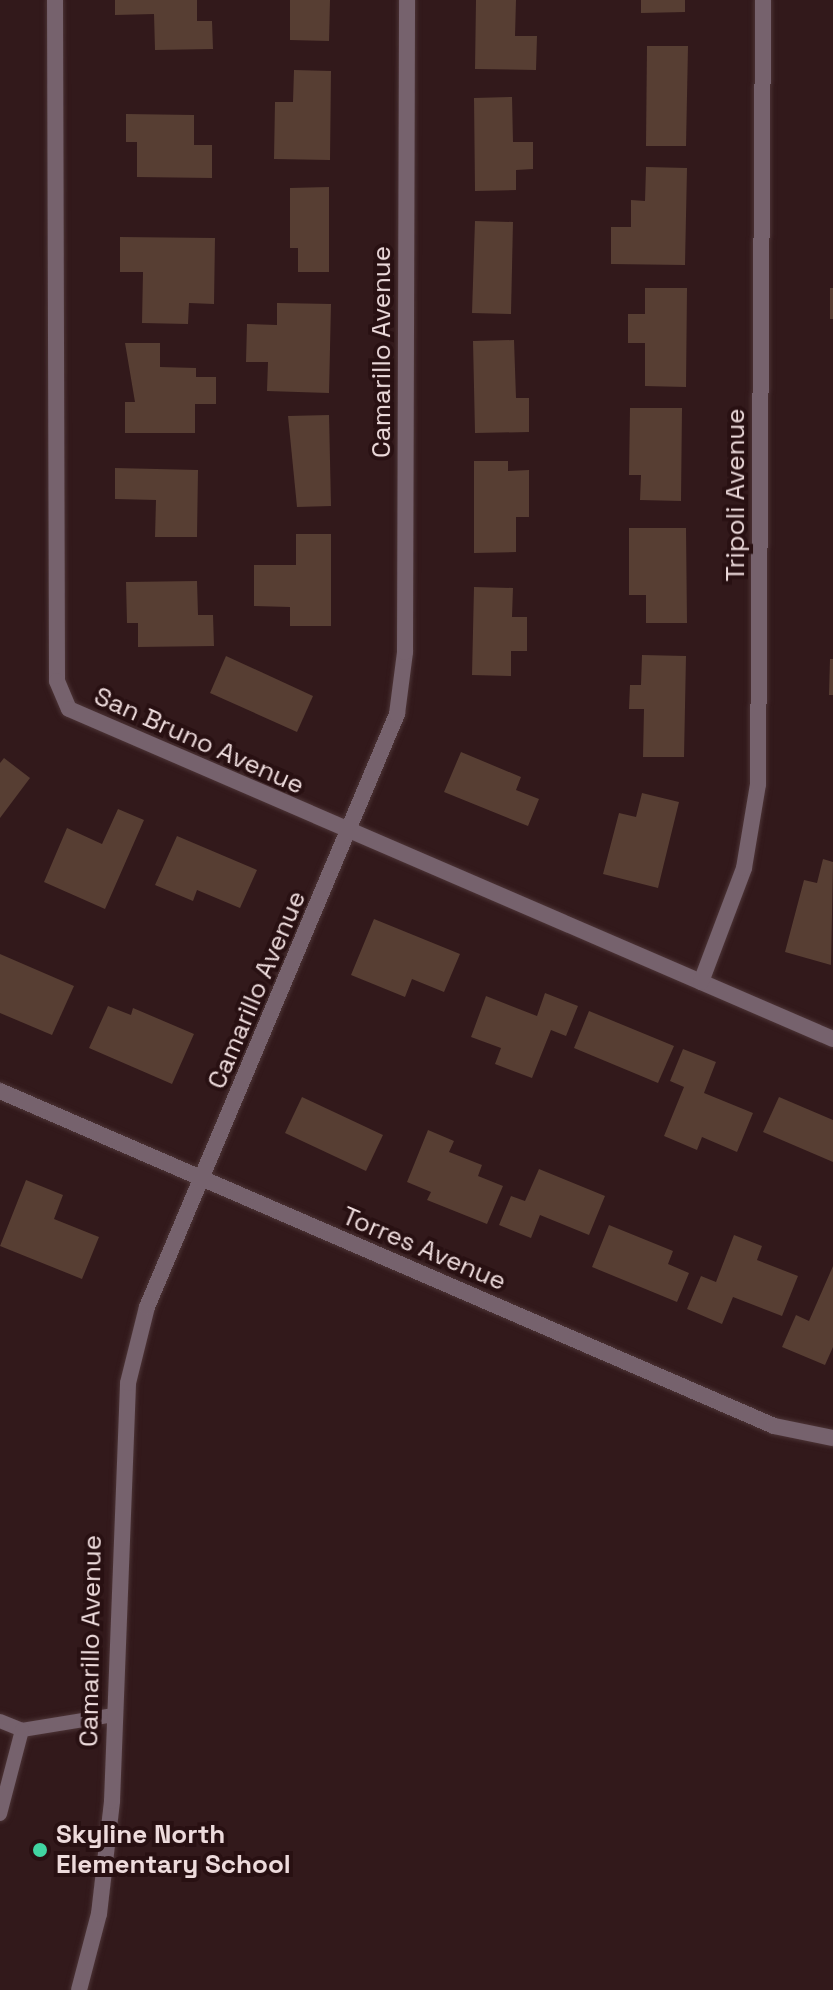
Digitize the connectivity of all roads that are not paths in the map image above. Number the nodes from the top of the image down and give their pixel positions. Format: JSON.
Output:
{"nodes":[{"id":1,"x":55,"y":0,"type":"edge"},
{"id":2,"x":407,"y":0,"type":"edge"},
{"id":3,"x":763,"y":0,"type":"edge"},
{"id":4,"x":352,"y":832,"type":"junction"},
{"id":5,"x":701,"y":982,"type":"junction"},
{"id":6,"x":833,"y":1039,"type":"edge"},
{"id":7,"x":0,"y":1091,"type":"edge"},
{"id":8,"x":201,"y":1179,"type":"junction"},
{"id":9,"x":833,"y":1438,"type":"edge"},
{"id":10,"x":114,"y":1715,"type":"junction"},
{"id":11,"x":0,"y":1721,"type":"edge"},
{"id":12,"x":22,"y":1730,"type":"junction"},
{"id":13,"x":0,"y":1814,"type":"edge"},
{"id":14,"x":79,"y":1990,"type":"edge"}],
"edges":[{"from":1,"to":4,"type":"street","name":"San Bruno Avenue"},
{"from":2,"to":4,"type":"street","name":"Camarillo Avenue"},
{"from":3,"to":5,"type":"street","name":"Tripoli Avenue"},
{"from":4,"to":5,"type":"street","name":"San Bruno Avenue"},
{"from":4,"to":8,"type":"street","name":"Camarillo Avenue"},
{"from":5,"to":6,"type":"street","name":"San Bruno Avenue"},
{"from":7,"to":8,"type":"street","name":"Torres Avenue"},
{"from":8,"to":9,"type":"street","name":"Torres Avenue"},
{"from":8,"to":10,"type":"street","name":"Camarillo Avenue"},
{"from":10,"to":12,"type":"lane"},
{"from":10,"to":14,"type":"street","name":"Camarillo Avenue"},
{"from":11,"to":12,"type":"lane"},
{"from":12,"to":13,"type":"lane"}]}
